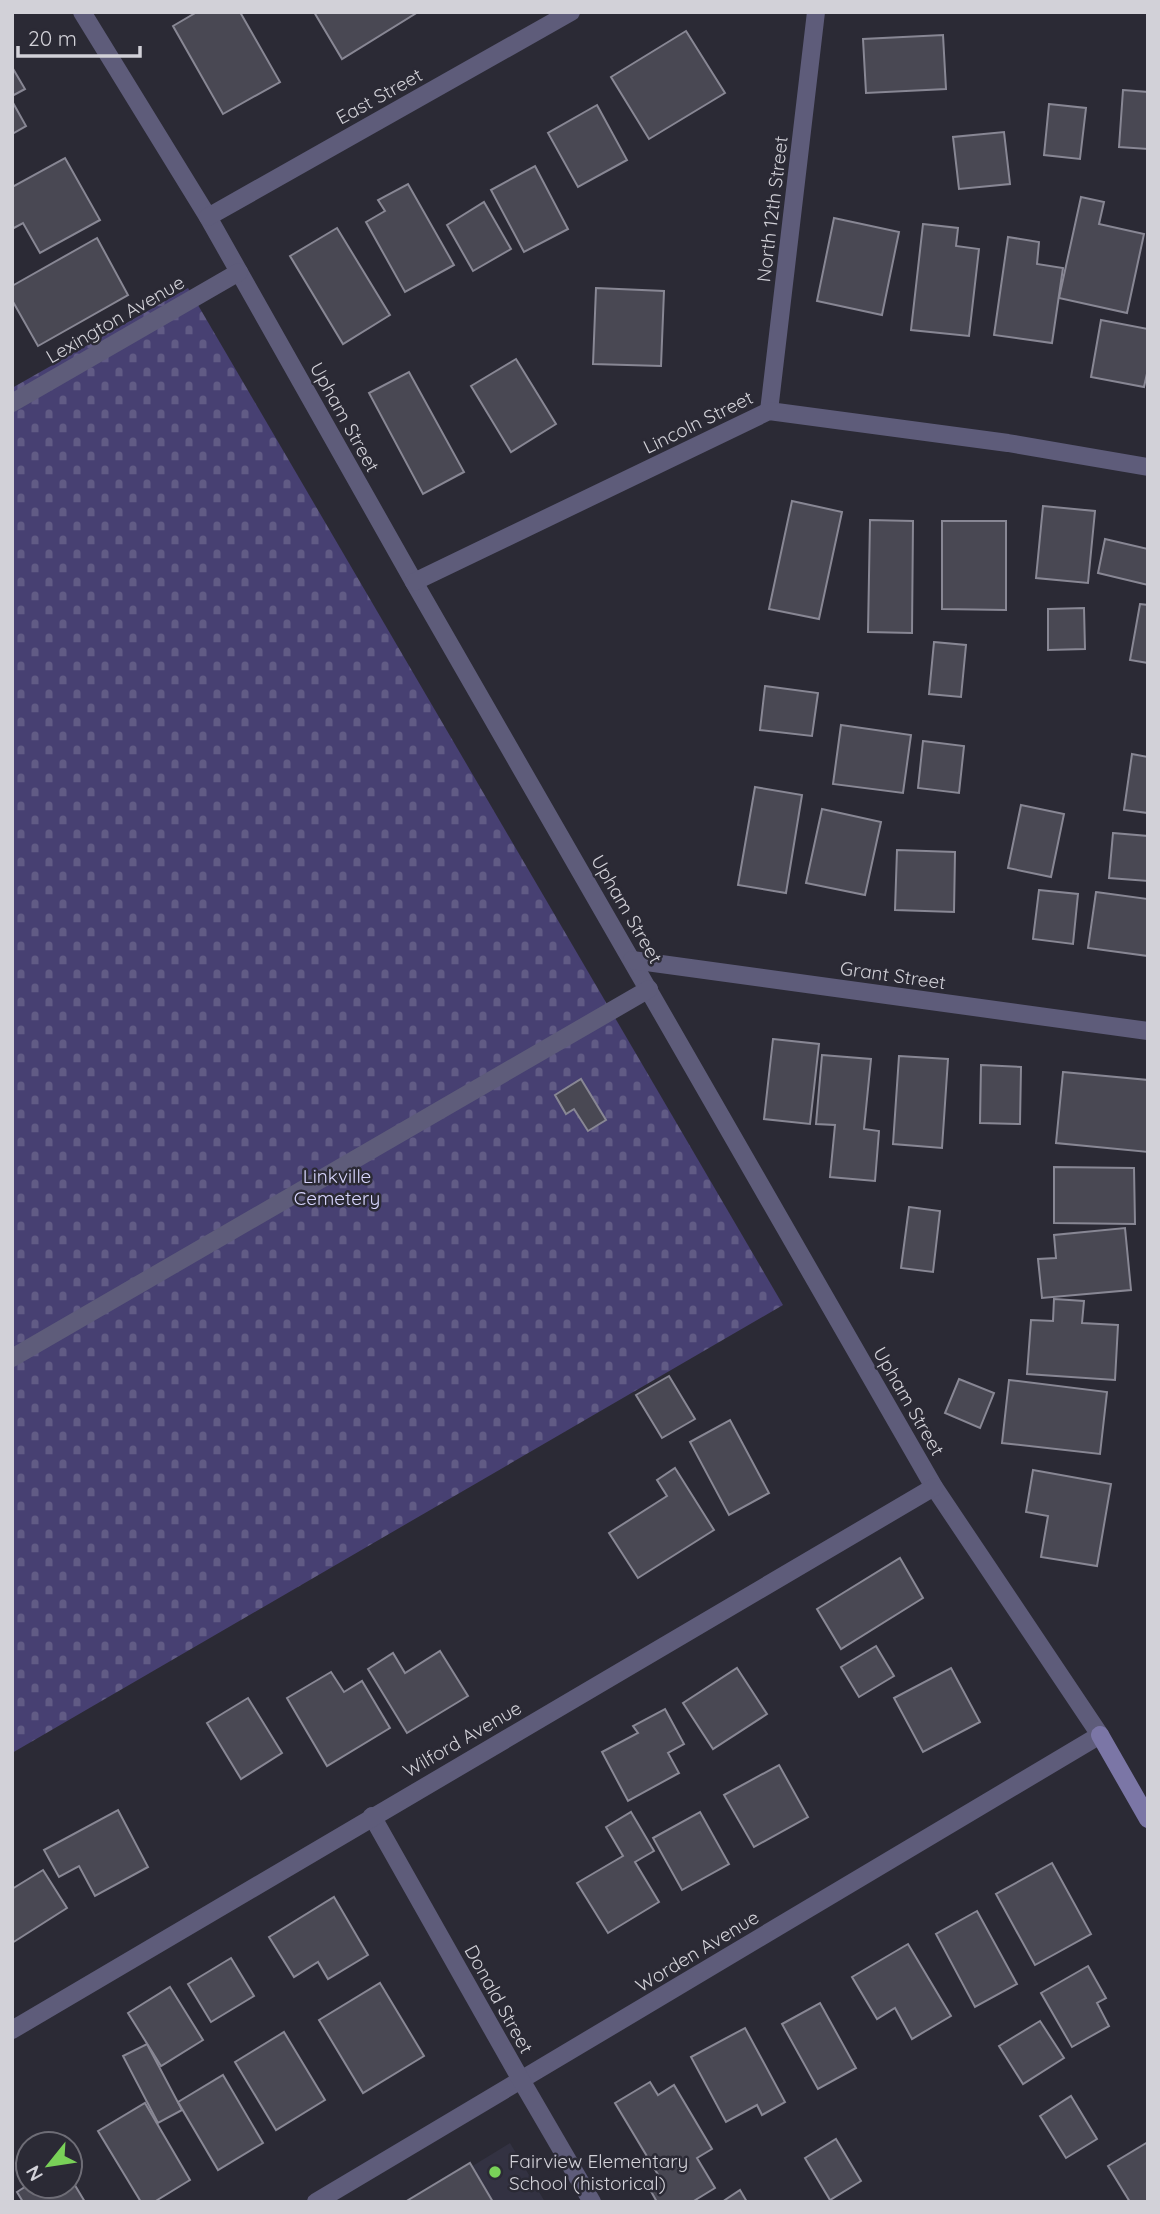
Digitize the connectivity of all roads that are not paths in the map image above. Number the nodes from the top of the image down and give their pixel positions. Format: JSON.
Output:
{"nodes":[{"id":1,"x":82,"y":12,"type":"edge"},
{"id":2,"x":571,"y":12,"type":"edge"},
{"id":3,"x":816,"y":12,"type":"edge"},
{"id":4,"x":547,"y":18,"type":"edge"},
{"id":5,"x":208,"y":217,"type":"junction"},
{"id":6,"x":239,"y":272,"type":"junction"},
{"id":7,"x":12,"y":403,"type":"edge"},
{"id":8,"x":769,"y":411,"type":"junction"},
{"id":9,"x":1148,"y":467,"type":"edge"},
{"id":10,"x":414,"y":582,"type":"junction"},
{"id":11,"x":632,"y":960,"type":"junction"},
{"id":12,"x":649,"y":989,"type":"junction"},
{"id":13,"x":1148,"y":1031,"type":"edge"},
{"id":14,"x":12,"y":1358,"type":"edge"},
{"id":15,"x":934,"y":1487,"type":"junction"},
{"id":16,"x":1100,"y":1735,"type":"junction"},
{"id":17,"x":372,"y":1816,"type":"junction"},
{"id":18,"x":1148,"y":1819,"type":"edge"},
{"id":19,"x":12,"y":2030,"type":"edge"},
{"id":20,"x":521,"y":2080,"type":"junction"},
{"id":21,"x":316,"y":2202,"type":"edge"},
{"id":22,"x":592,"y":2202,"type":"edge"}],
"edges":[{"from":1,"to":5,"type":"street","name":"Upham Street"},
{"from":2,"to":4,"type":"street","name":"East Street"},
{"from":3,"to":8,"type":"street","name":"North 12th Street"},
{"from":4,"to":5,"type":"street","name":"East Street"},
{"from":5,"to":6,"type":"street","name":"Upham Street"},
{"from":6,"to":7,"type":"street","name":"Lexington Avenue"},
{"from":6,"to":10,"type":"street","name":"Upham Street"},
{"from":8,"to":9,"type":"street","name":"Lincoln Street"},
{"from":8,"to":10,"type":"street","name":"Lincoln Street"},
{"from":10,"to":11,"type":"street","name":"Upham Street"},
{"from":11,"to":12,"type":"street","name":"Upham Street"},
{"from":11,"to":13,"type":"street","name":"Grant Street"},
{"from":12,"to":14,"type":"street"},
{"from":12,"to":15,"type":"street","name":"Upham Street"},
{"from":15,"to":16,"type":"street","name":"Upham Street"},
{"from":15,"to":17,"type":"street","name":"Wilford Avenue"},
{"from":16,"to":18,"type":"main road","name":"Upham Street"},
{"from":16,"to":20,"type":"street","name":"Worden Avenue"},
{"from":17,"to":19,"type":"street","name":"Wilford Avenue"},
{"from":17,"to":20,"type":"street","name":"Donald Street"},
{"from":20,"to":21,"type":"street","name":"Worden Avenue"},
{"from":20,"to":22,"type":"street","name":"Donald Street"}]}
